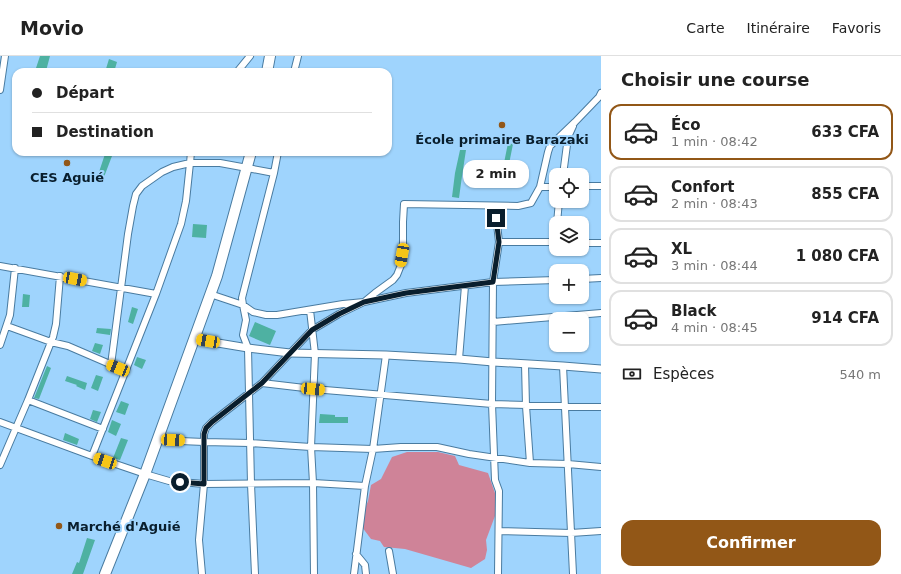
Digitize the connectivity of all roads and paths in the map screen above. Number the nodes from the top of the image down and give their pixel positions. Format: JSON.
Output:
{"nodes":[{"id":1,"x":4,"y":56,"type":"edge"},
{"id":2,"x":250,"y":56,"type":"edge"},
{"id":3,"x":270,"y":56,"type":"edge"},
{"id":4,"x":298,"y":56,"type":"edge"},
{"id":5,"x":240,"y":68,"type":"edge"},
{"id":6,"x":268,"y":68,"type":"edge"},
{"id":7,"x":295,"y":68,"type":"edge"},
{"id":8,"x":0,"y":90,"type":"edge"},
{"id":9,"x":601,"y":93,"type":"edge"},
{"id":10,"x":575,"y":122,"type":"junction"},
{"id":11,"x":191,"y":156,"type":"edge"},
{"id":12,"x":250,"y":156,"type":"edge"},
{"id":13,"x":277,"y":156,"type":"edge"},
{"id":14,"x":190,"y":163,"type":"junction"},
{"id":15,"x":247,"y":168,"type":"junction"},
{"id":16,"x":564,"y":168,"type":"edge"},
{"id":17,"x":274,"y":173,"type":"junction"},
{"id":18,"x":589,"y":186,"type":"edge"},
{"id":19,"x":601,"y":186,"type":"edge"},
{"id":20,"x":540,"y":187,"type":"junction"},
{"id":21,"x":549,"y":187,"type":"edge"},
{"id":22,"x":495,"y":206,"type":"junction"},
{"id":23,"x":499,"y":242,"type":"junction"},
{"id":24,"x":549,"y":242,"type":"edge"},
{"id":25,"x":589,"y":243,"type":"edge"},
{"id":26,"x":601,"y":243,"type":"edge"},
{"id":27,"x":0,"y":266,"type":"edge"},
{"id":28,"x":14,"y":268,"type":"junction"},
{"id":29,"x":60,"y":276,"type":"junction"},
{"id":30,"x":601,"y":278,"type":"edge"},
{"id":31,"x":589,"y":279,"type":"edge"},
{"id":32,"x":549,"y":280,"type":"edge"},
{"id":33,"x":493,"y":282,"type":"junction"},
{"id":34,"x":465,"y":286,"type":"junction"},
{"id":35,"x":121,"y":287,"type":"junction"},
{"id":36,"x":156,"y":294,"type":"junction"},
{"id":37,"x":210,"y":294,"type":"junction"},
{"id":38,"x":364,"y":302,"type":"junction"},
{"id":39,"x":243,"y":305,"type":"junction"},
{"id":40,"x":310,"y":310,"type":"junction"},
{"id":41,"x":601,"y":313,"type":"edge"},
{"id":42,"x":493,"y":322,"type":"junction"},
{"id":43,"x":7,"y":326,"type":"junction"},
{"id":44,"x":312,"y":330,"type":"junction"},
{"id":45,"x":194,"y":339,"type":"junction"},
{"id":46,"x":51,"y":342,"type":"junction"},
{"id":47,"x":0,"y":345,"type":"edge"},
{"id":48,"x":248,"y":348,"type":"junction"},
{"id":49,"x":290,"y":352,"type":"junction"},
{"id":50,"x":315,"y":354,"type":"junction"},
{"id":51,"x":386,"y":355,"type":"junction"},
{"id":52,"x":459,"y":359,"type":"junction"},
{"id":53,"x":493,"y":362,"type":"junction"},
{"id":54,"x":525,"y":364,"type":"junction"},
{"id":55,"x":111,"y":365,"type":"junction"},
{"id":56,"x":563,"y":366,"type":"junction"},
{"id":57,"x":601,"y":369,"type":"edge"},
{"id":58,"x":126,"y":371,"type":"junction"},
{"id":59,"x":262,"y":383,"type":"junction"},
{"id":60,"x":313,"y":389,"type":"junction"},
{"id":61,"x":249,"y":394,"type":"junction"},
{"id":62,"x":381,"y":395,"type":"junction"},
{"id":63,"x":28,"y":400,"type":"junction"},
{"id":64,"x":492,"y":404,"type":"junction"},
{"id":65,"x":526,"y":406,"type":"junction"},
{"id":66,"x":565,"y":406,"type":"junction"},
{"id":67,"x":601,"y":407,"type":"edge"},
{"id":68,"x":0,"y":422,"type":"edge"},
{"id":69,"x":16,"y":428,"type":"junction"},
{"id":70,"x":103,"y":429,"type":"junction"},
{"id":71,"x":157,"y":440,"type":"junction"},
{"id":72,"x":204,"y":442,"type":"junction"},
{"id":73,"x":250,"y":442,"type":"junction"},
{"id":74,"x":311,"y":447,"type":"junction"},
{"id":75,"x":373,"y":449,"type":"junction"},
{"id":76,"x":92,"y":456,"type":"junction"},
{"id":77,"x":494,"y":458,"type":"junction"},
{"id":78,"x":530,"y":463,"type":"junction"},
{"id":79,"x":568,"y":464,"type":"junction"},
{"id":80,"x":0,"y":465,"type":"edge"},
{"id":81,"x":601,"y":467,"type":"edge"},
{"id":82,"x":145,"y":474,"type":"junction"},
{"id":83,"x":314,"y":483,"type":"junction"},
{"id":84,"x":204,"y":484,"type":"junction"},
{"id":85,"x":251,"y":484,"type":"junction"},
{"id":86,"x":365,"y":486,"type":"junction"},
{"id":87,"x":499,"y":531,"type":"junction"},
{"id":88,"x":601,"y":531,"type":"edge"},
{"id":89,"x":571,"y":533,"type":"junction"},
{"id":90,"x":389,"y":551,"type":"dead end"},
{"id":91,"x":356,"y":554,"type":"junction"},
{"id":92,"x":105,"y":574,"type":"edge"},
{"id":93,"x":202,"y":574,"type":"edge"},
{"id":94,"x":255,"y":574,"type":"edge"},
{"id":95,"x":314,"y":574,"type":"edge"},
{"id":96,"x":354,"y":574,"type":"edge"},
{"id":97,"x":366,"y":574,"type":"edge"},
{"id":98,"x":393,"y":574,"type":"edge"},
{"id":99,"x":498,"y":574,"type":"edge"},
{"id":100,"x":573,"y":574,"type":"edge"}],
"edges":[{"from":1,"to":8,"type":"street"},
{"from":2,"to":5,"type":"street"},
{"from":3,"to":6,"type":"highway"},
{"from":4,"to":7,"type":"street"},
{"from":9,"to":10,"type":"street"},
{"from":10,"to":16,"type":"street"},
{"from":10,"to":20,"type":"street"},
{"from":11,"to":14,"type":"street"},
{"from":12,"to":15,"type":"highway"},
{"from":13,"to":17,"type":"street"},
{"from":14,"to":15,"type":"street"},
{"from":14,"to":35,"type":"street"},
{"from":14,"to":36,"type":"street"},
{"from":15,"to":17,"type":"street"},
{"from":15,"to":37,"type":"highway"},
{"from":17,"to":39,"type":"street"},
{"from":18,"to":19,"type":"street"},
{"from":20,"to":21,"type":"street"},
{"from":20,"to":22,"type":"street"},
{"from":22,"to":23,"type":"street"},
{"from":22,"to":38,"type":"street"},
{"from":23,"to":24,"type":"street"},
{"from":23,"to":33,"type":"street"},
{"from":25,"to":26,"type":"street"},
{"from":27,"to":28,"type":"street"},
{"from":28,"to":29,"type":"street"},
{"from":28,"to":43,"type":"street"},
{"from":29,"to":35,"type":"street"},
{"from":29,"to":46,"type":"street"},
{"from":30,"to":31,"type":"street"},
{"from":32,"to":33,"type":"street"},
{"from":33,"to":34,"type":"street"},
{"from":33,"to":42,"type":"street"},
{"from":34,"to":38,"type":"street"},
{"from":34,"to":52,"type":"street"},
{"from":35,"to":36,"type":"street"},
{"from":35,"to":55,"type":"street"},
{"from":36,"to":58,"type":"street"},
{"from":37,"to":39,"type":"street"},
{"from":37,"to":45,"type":"highway"},
{"from":38,"to":40,"type":"street"},
{"from":38,"to":44,"type":"street"},
{"from":39,"to":40,"type":"street"},
{"from":39,"to":48,"type":"street"},
{"from":40,"to":44,"type":"street"},
{"from":41,"to":42,"type":"street"},
{"from":42,"to":53,"type":"street"},
{"from":43,"to":46,"type":"street"},
{"from":43,"to":47,"type":"street"},
{"from":44,"to":49,"type":"street"},
{"from":44,"to":50,"type":"street"},
{"from":45,"to":48,"type":"street"},
{"from":45,"to":71,"type":"highway"},
{"from":46,"to":55,"type":"street"},
{"from":46,"to":63,"type":"street"},
{"from":48,"to":49,"type":"street"},
{"from":48,"to":61,"type":"street"},
{"from":49,"to":50,"type":"street"},
{"from":49,"to":59,"type":"street"},
{"from":50,"to":51,"type":"street"},
{"from":50,"to":60,"type":"street"},
{"from":51,"to":52,"type":"street"},
{"from":51,"to":62,"type":"street"},
{"from":52,"to":53,"type":"street"},
{"from":53,"to":54,"type":"street"},
{"from":53,"to":64,"type":"street"},
{"from":54,"to":56,"type":"street"},
{"from":54,"to":65,"type":"street"},
{"from":55,"to":58,"type":"street"},
{"from":56,"to":57,"type":"street"},
{"from":56,"to":66,"type":"street"},
{"from":58,"to":70,"type":"street"},
{"from":59,"to":60,"type":"street"},
{"from":59,"to":61,"type":"street"},
{"from":60,"to":62,"type":"street"},
{"from":60,"to":74,"type":"street"},
{"from":61,"to":72,"type":"street"},
{"from":61,"to":73,"type":"street"},
{"from":62,"to":64,"type":"street"},
{"from":62,"to":75,"type":"street"},
{"from":63,"to":69,"type":"street"},
{"from":63,"to":70,"type":"street"},
{"from":64,"to":65,"type":"street"},
{"from":64,"to":77,"type":"street"},
{"from":65,"to":66,"type":"street"},
{"from":65,"to":78,"type":"street"},
{"from":66,"to":67,"type":"street"},
{"from":66,"to":79,"type":"street"},
{"from":68,"to":69,"type":"street"},
{"from":69,"to":76,"type":"street"},
{"from":69,"to":80,"type":"street"},
{"from":70,"to":76,"type":"street"},
{"from":71,"to":72,"type":"street"},
{"from":71,"to":82,"type":"highway"},
{"from":72,"to":73,"type":"street"},
{"from":72,"to":84,"type":"street"},
{"from":73,"to":74,"type":"street"},
{"from":73,"to":85,"type":"street"},
{"from":74,"to":75,"type":"street"},
{"from":74,"to":83,"type":"street"},
{"from":75,"to":77,"type":"street"},
{"from":75,"to":86,"type":"street"},
{"from":76,"to":82,"type":"street"},
{"from":77,"to":78,"type":"street"},
{"from":77,"to":87,"type":"street"},
{"from":78,"to":79,"type":"street"},
{"from":79,"to":81,"type":"street"},
{"from":79,"to":89,"type":"street"},
{"from":82,"to":84,"type":"street"},
{"from":82,"to":92,"type":"highway"},
{"from":83,"to":85,"type":"street"},
{"from":83,"to":86,"type":"street"},
{"from":83,"to":95,"type":"street"},
{"from":84,"to":85,"type":"street"},
{"from":84,"to":93,"type":"street"},
{"from":85,"to":94,"type":"street"},
{"from":86,"to":91,"type":"street"},
{"from":87,"to":89,"type":"street"},
{"from":87,"to":99,"type":"street"},
{"from":88,"to":89,"type":"street"},
{"from":89,"to":100,"type":"street"},
{"from":90,"to":98,"type":"street"},
{"from":91,"to":96,"type":"street"},
{"from":91,"to":97,"type":"street"}]}
